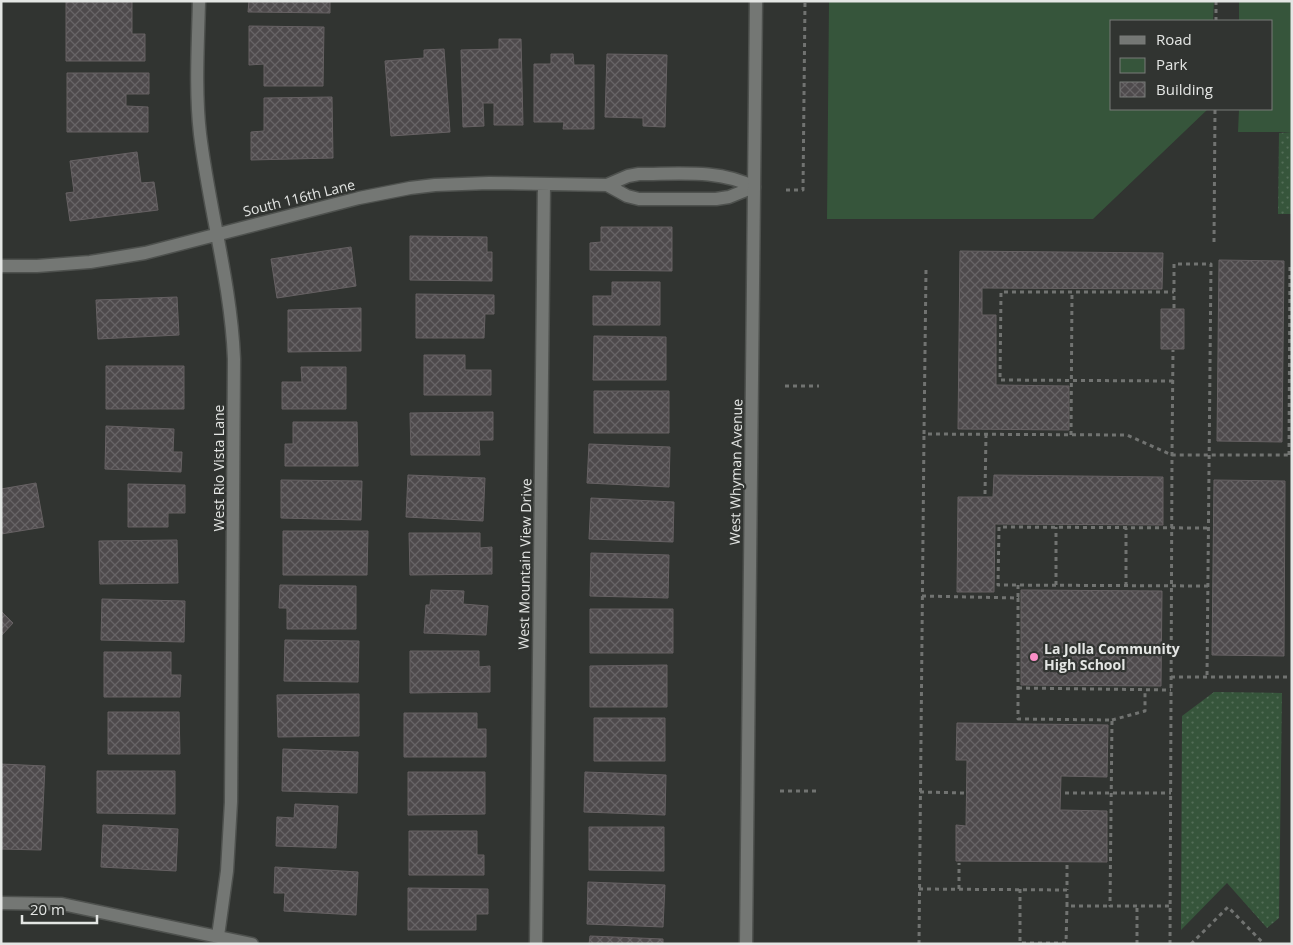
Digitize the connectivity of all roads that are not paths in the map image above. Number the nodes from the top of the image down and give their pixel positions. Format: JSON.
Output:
{"nodes":[{"id":1,"x":198,"y":1,"type":"edge"},
{"id":2,"x":756,"y":1,"type":"edge"},
{"id":3,"x":544,"y":184,"type":"junction"},
{"id":4,"x":607,"y":185,"type":"junction"},
{"id":5,"x":754,"y":187,"type":"junction"},
{"id":6,"x":217,"y":235,"type":"junction"},
{"id":7,"x":1,"y":266,"type":"edge"},
{"id":8,"x":1,"y":903,"type":"edge"},
{"id":9,"x":218,"y":936,"type":"junction"},
{"id":10,"x":252,"y":944,"type":"edge"},
{"id":11,"x":536,"y":944,"type":"edge"},
{"id":12,"x":746,"y":944,"type":"edge"}],
"edges":[{"from":1,"to":6,"type":"street","name":"West Rio Vista Lane"},
{"from":2,"to":5,"type":"street","name":"West Whyman Avenue"},
{"from":3,"to":4,"type":"street","name":"South 116th Lane"},
{"from":3,"to":6,"type":"street","name":"South 116th Lane"},
{"from":3,"to":11,"type":"street","name":"West Mountain View Drive"},
{"from":4,"to":5,"type":"street","name":"South 116th Lane"},
{"from":4,"to":5,"type":"street","name":"South 116th Lane"},
{"from":5,"to":12,"type":"street","name":"West Whyman Avenue"},
{"from":6,"to":7,"type":"street","name":"South 116th Lane"},
{"from":6,"to":9,"type":"street","name":"West Rio Vista Lane"},
{"from":8,"to":9,"type":"street"},
{"from":9,"to":10,"type":"street"}]}
